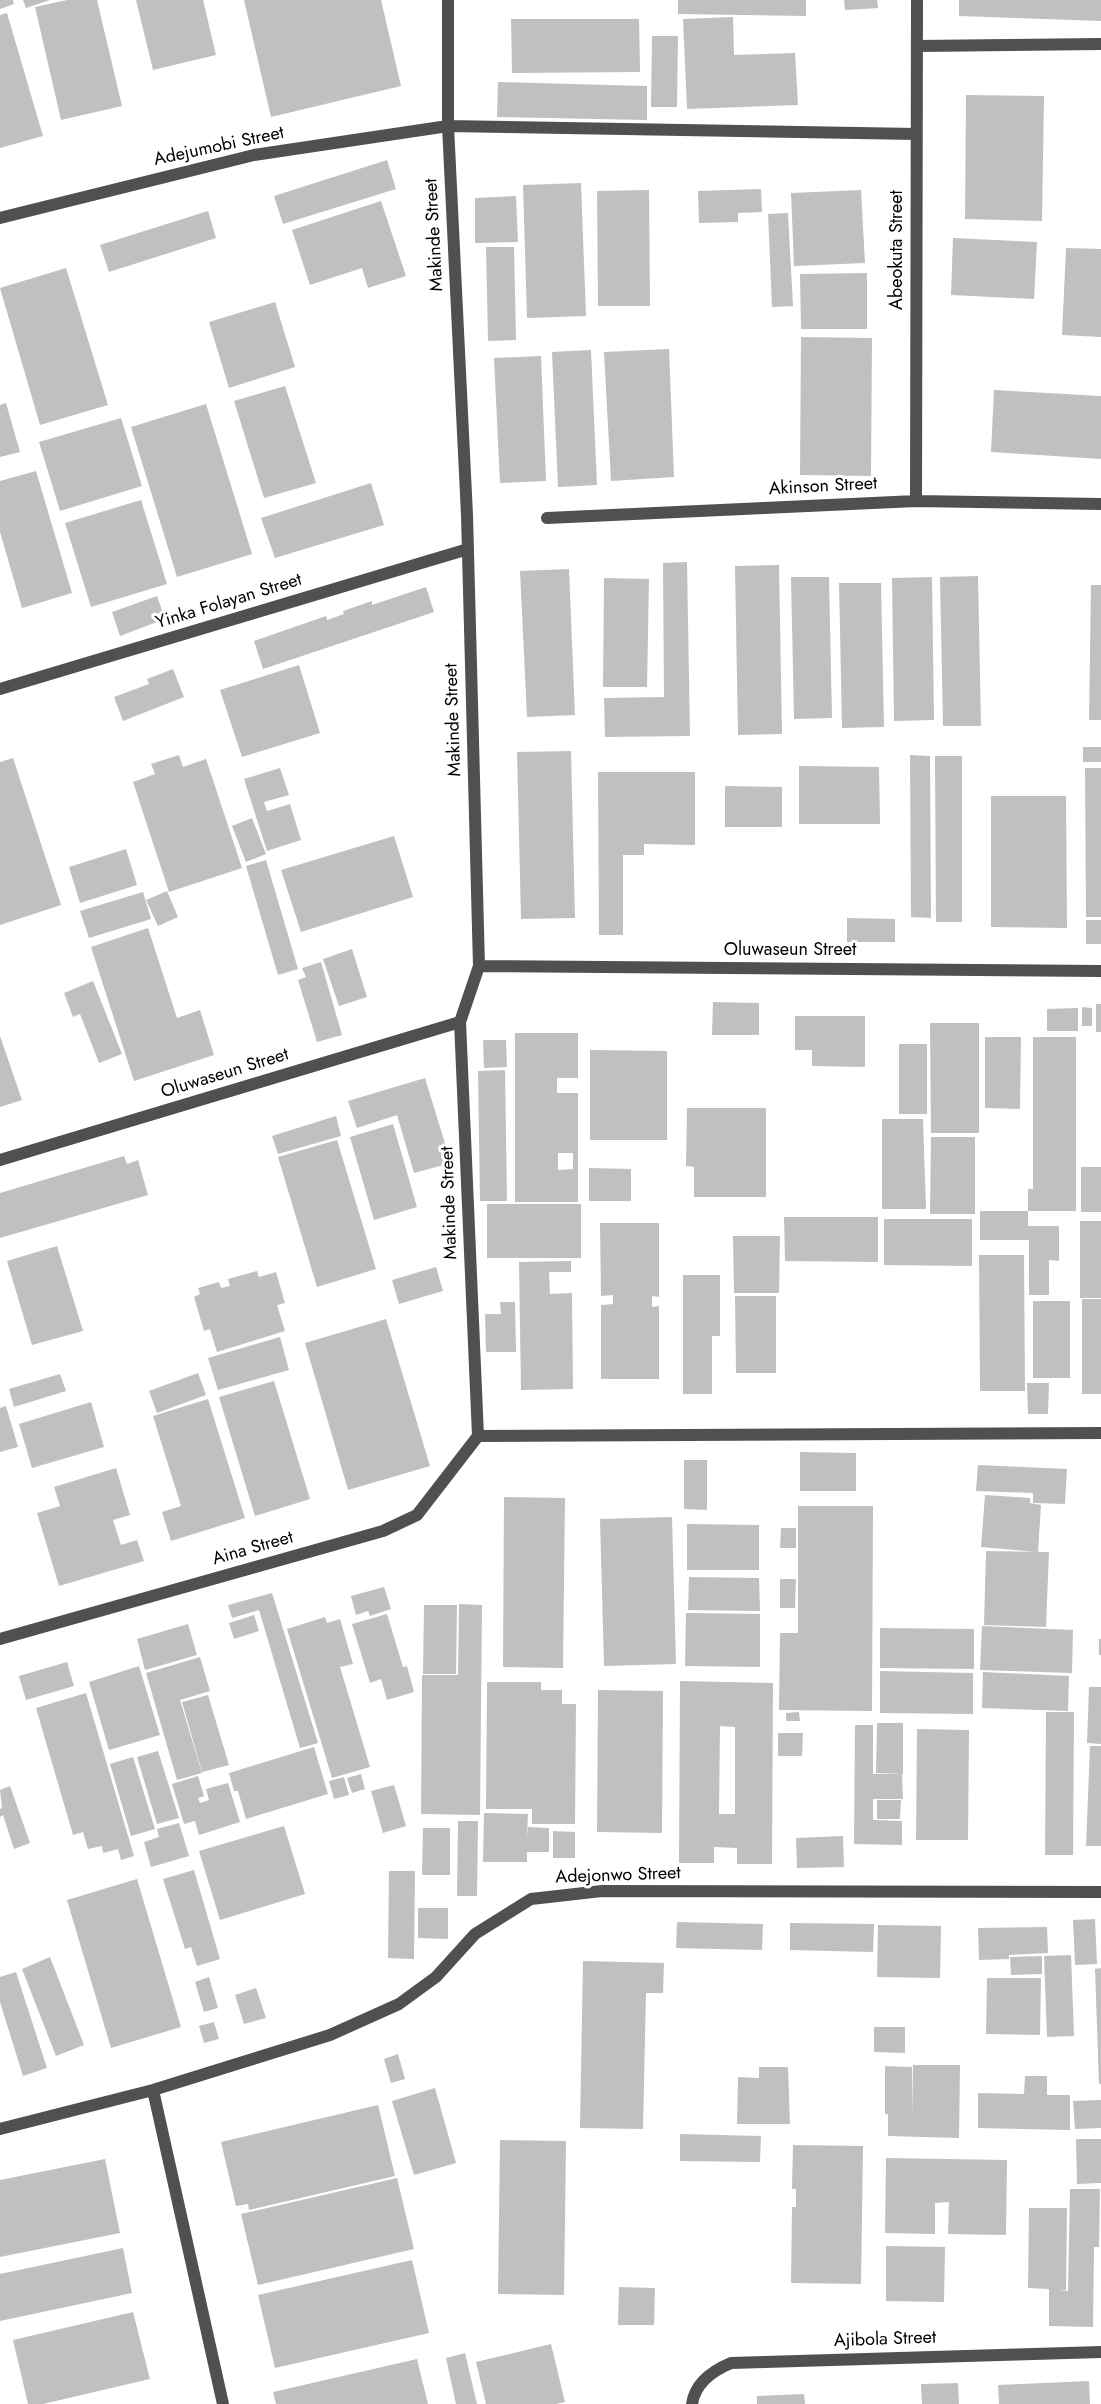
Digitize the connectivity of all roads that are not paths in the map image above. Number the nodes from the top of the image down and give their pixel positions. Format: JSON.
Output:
{"nodes":[{"id":1,"x":448,"y":0,"type":"edge"},
{"id":2,"x":917,"y":0,"type":"edge"},
{"id":3,"x":1101,"y":44,"type":"edge"},
{"id":4,"x":918,"y":46,"type":"junction"},
{"id":5,"x":448,"y":126,"type":"junction"},
{"id":6,"x":916,"y":134,"type":"junction"},
{"id":7,"x":0,"y":218,"type":"edge"},
{"id":8,"x":916,"y":501,"type":"junction"},
{"id":9,"x":1101,"y":504,"type":"edge"},
{"id":10,"x":548,"y":518,"type":"dead end"},
{"id":11,"x":468,"y":549,"type":"junction"},
{"id":12,"x":0,"y":688,"type":"edge"},
{"id":13,"x":479,"y":966,"type":"junction"},
{"id":14,"x":1101,"y":971,"type":"edge"},
{"id":15,"x":460,"y":1022,"type":"junction"},
{"id":16,"x":0,"y":1160,"type":"edge"},
{"id":17,"x":1101,"y":1433,"type":"edge"},
{"id":18,"x":478,"y":1436,"type":"junction"},
{"id":19,"x":0,"y":1639,"type":"edge"},
{"id":20,"x":1101,"y":1892,"type":"edge"},
{"id":21,"x":153,"y":2091,"type":"junction"},
{"id":22,"x":0,"y":2129,"type":"edge"},
{"id":23,"x":1101,"y":2352,"type":"edge"},
{"id":24,"x":223,"y":2404,"type":"edge"},
{"id":25,"x":692,"y":2404,"type":"edge"}],
"edges":[{"from":1,"to":5,"type":"street","name":"Makinde Street"},
{"from":2,"to":4,"type":"street","name":"Abeokuta Street"},
{"from":3,"to":4,"type":"street"},
{"from":4,"to":6,"type":"street","name":"Abeokuta Street"},
{"from":5,"to":6,"type":"street","name":"Adejumobi Street"},
{"from":5,"to":7,"type":"street","name":"Adejumobi Street"},
{"from":5,"to":11,"type":"street","name":"Makinde Street"},
{"from":6,"to":8,"type":"street","name":"Abeokuta Street"},
{"from":8,"to":9,"type":"street","name":"Akinson Street"},
{"from":8,"to":10,"type":"street","name":"Akinson Street"},
{"from":11,"to":12,"type":"street","name":"Yinka Folayan Street"},
{"from":11,"to":13,"type":"street","name":"Makinde Street"},
{"from":13,"to":14,"type":"street","name":"Oluwaseun Street"},
{"from":13,"to":15,"type":"street","name":"Makinde Street"},
{"from":15,"to":16,"type":"street","name":"Oluwaseun Street"},
{"from":15,"to":18,"type":"street","name":"Makinde Street"},
{"from":17,"to":18,"type":"street"},
{"from":18,"to":19,"type":"street","name":"Aina Street"},
{"from":20,"to":21,"type":"street","name":"Adejonwo Street"},
{"from":21,"to":22,"type":"street","name":"Adejonwo Street"},
{"from":21,"to":24,"type":"street"},
{"from":23,"to":25,"type":"street","name":"Ajibola Street"}]}
